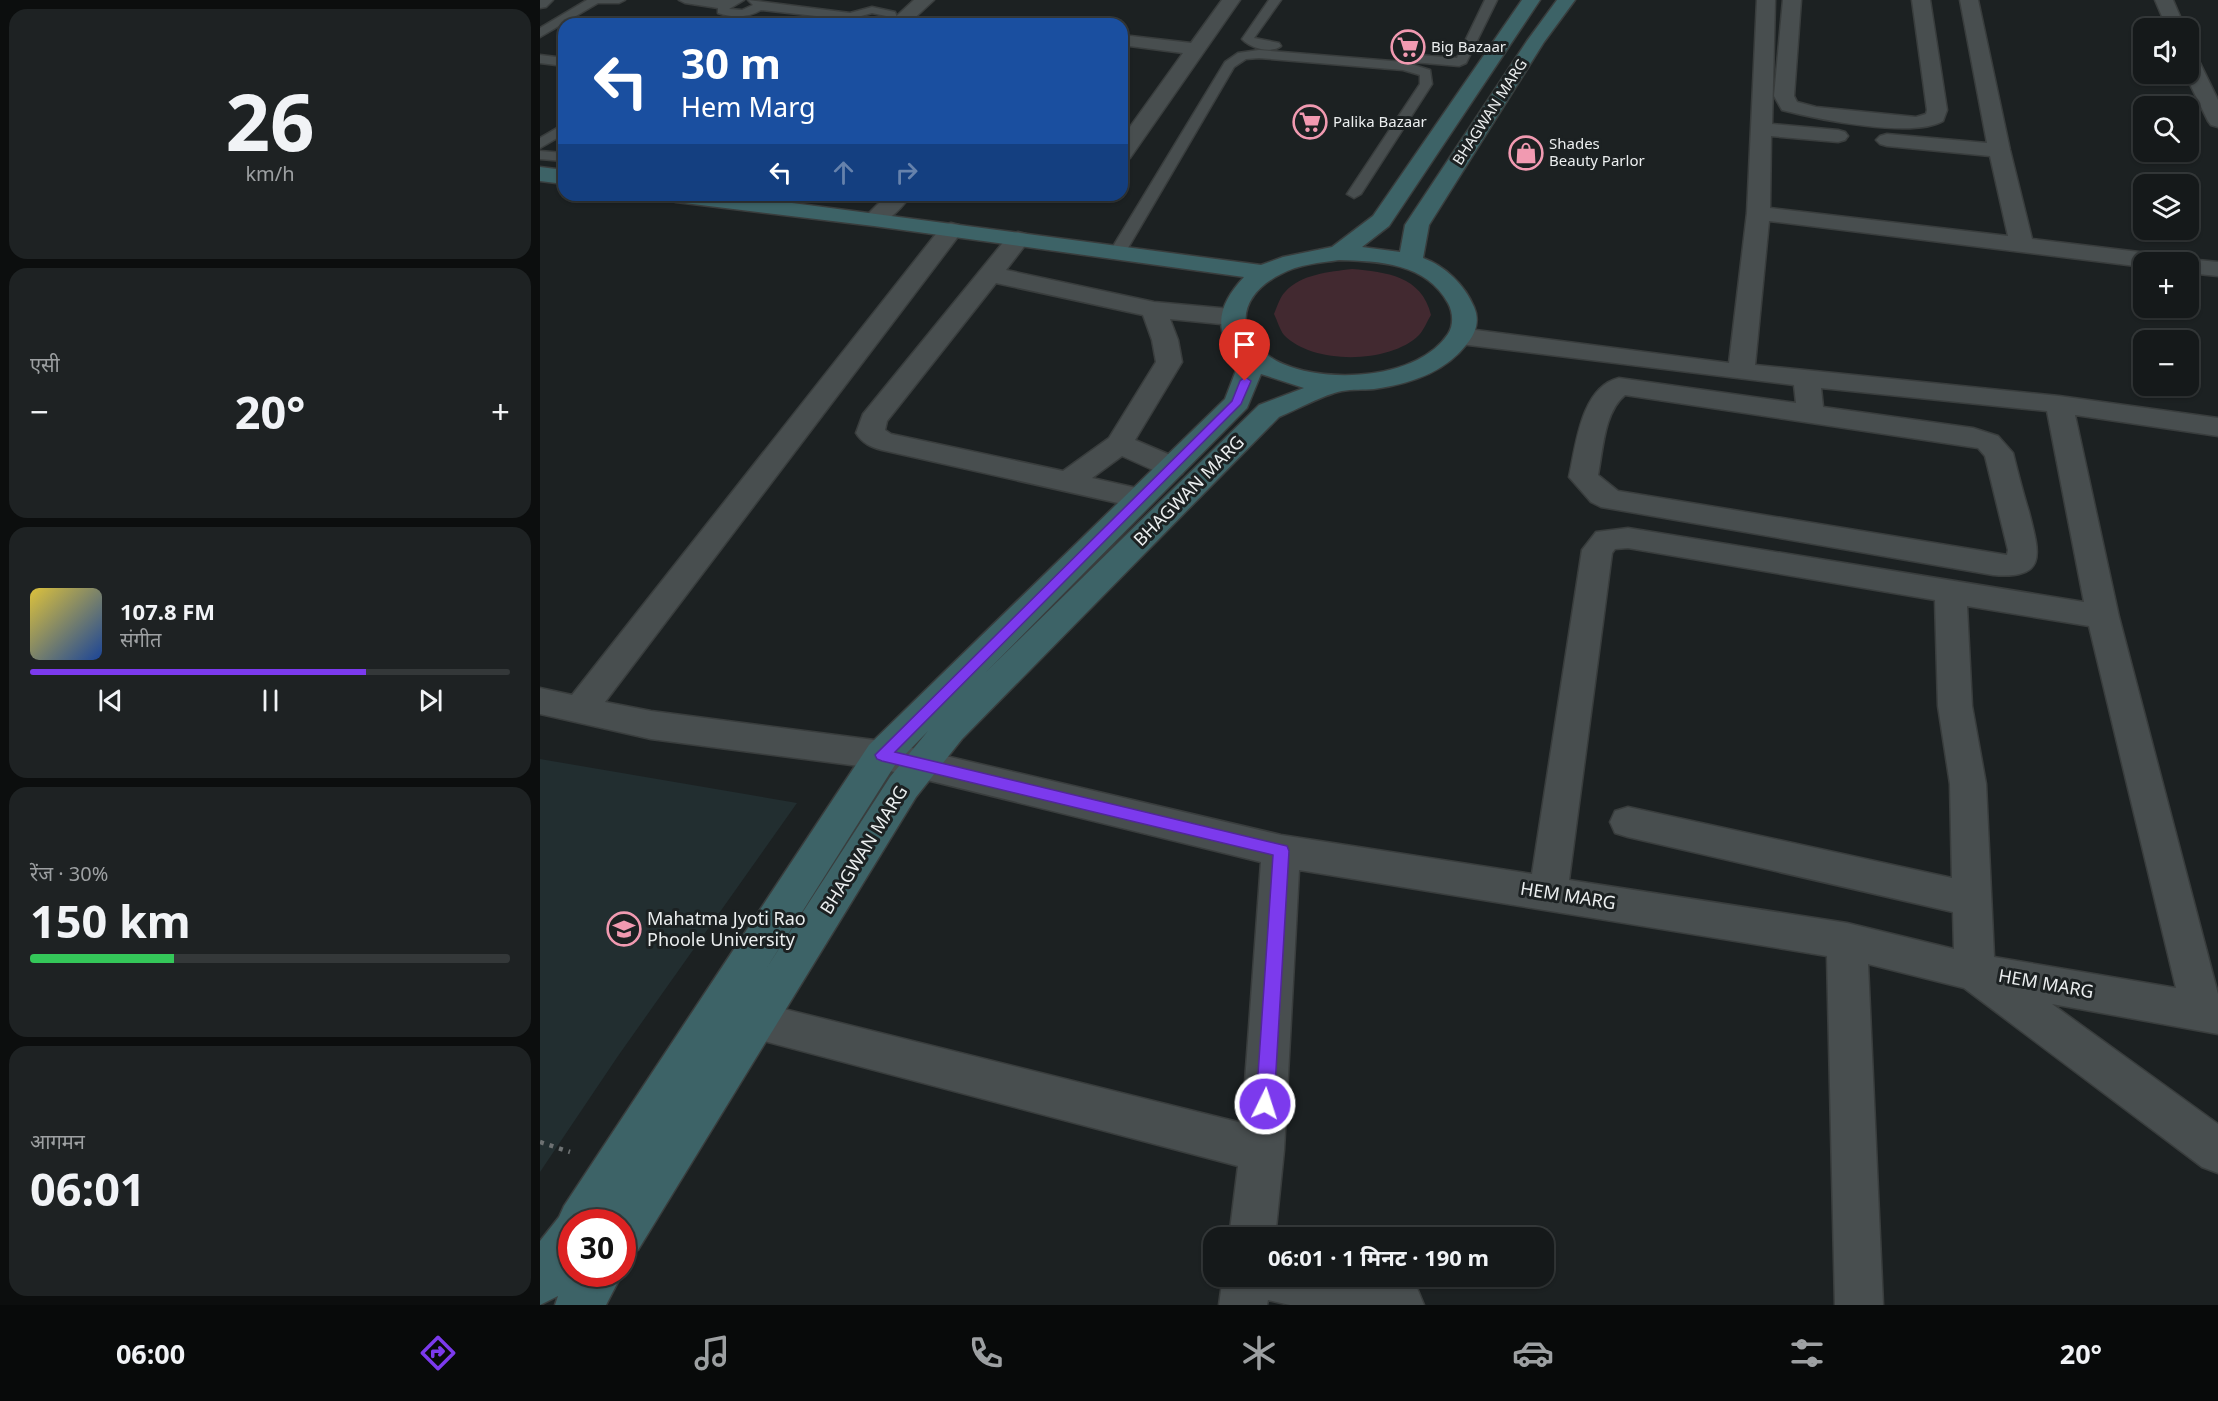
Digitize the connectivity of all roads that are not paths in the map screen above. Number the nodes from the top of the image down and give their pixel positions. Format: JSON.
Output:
{"nodes":[{"id":1,"x":544,"y":0,"type":"edge"},
{"id":2,"x":595,"y":0,"type":"edge"},
{"id":3,"x":601,"y":0,"type":"edge"},
{"id":4,"x":619,"y":0,"type":"edge"},
{"id":5,"x":685,"y":0,"type":"edge"},
{"id":6,"x":738,"y":0,"type":"edge"},
{"id":7,"x":925,"y":0,"type":"edge"},
{"id":8,"x":1231,"y":0,"type":"edge"},
{"id":9,"x":1275,"y":0,"type":"edge"},
{"id":10,"x":1491,"y":0,"type":"edge"},
{"id":11,"x":1531,"y":0,"type":"edge"},
{"id":12,"x":1566,"y":0,"type":"edge"},
{"id":13,"x":1767,"y":0,"type":"edge"},
{"id":14,"x":1792,"y":0,"type":"edge"},
{"id":15,"x":1921,"y":0,"type":"edge"},
{"id":16,"x":1969,"y":0,"type":"edge"},
{"id":17,"x":2164,"y":0,"type":"edge"},
{"id":18,"x":540,"y":3,"type":"edge"},
{"id":19,"x":756,"y":3,"type":"edge"},
{"id":20,"x":727,"y":9,"type":"junction"},
{"id":21,"x":565,"y":18,"type":"edge"},
{"id":22,"x":718,"y":18,"type":"edge"},
{"id":23,"x":836,"y":18,"type":"edge"},
{"id":24,"x":851,"y":18,"type":"edge"},
{"id":25,"x":892,"y":18,"type":"edge"},
{"id":26,"x":904,"y":18,"type":"edge"},
{"id":27,"x":2172,"y":18,"type":"edge"},
{"id":28,"x":558,"y":22,"type":"edge"},
{"id":29,"x":540,"y":33,"type":"edge"},
{"id":30,"x":1128,"y":34,"type":"edge"},
{"id":31,"x":1200,"y":43,"type":"junction"},
{"id":32,"x":540,"y":59,"type":"edge"},
{"id":33,"x":558,"y":61,"type":"edge"},
{"id":34,"x":2199,"y":61,"type":"edge"},
{"id":35,"x":2218,"y":121,"type":"edge"},
{"id":36,"x":1762,"y":129,"type":"junction"},
{"id":37,"x":558,"y":132,"type":"edge"},
{"id":38,"x":540,"y":144,"type":"edge"},
{"id":39,"x":1128,"y":145,"type":"edge"},
{"id":40,"x":1999,"y":150,"type":"junction"},
{"id":41,"x":540,"y":155,"type":"edge"},
{"id":42,"x":558,"y":157,"type":"edge"},
{"id":43,"x":540,"y":174,"type":"edge"},
{"id":44,"x":558,"y":176,"type":"edge"},
{"id":45,"x":1354,"y":194,"type":"dead end"},
{"id":46,"x":726,"y":201,"type":"edge"},
{"id":47,"x":894,"y":201,"type":"edge"},
{"id":48,"x":1758,"y":213,"type":"junction"},
{"id":49,"x":874,"y":219,"type":"junction"},
{"id":50,"x":951,"y":230,"type":"junction"},
{"id":51,"x":1017,"y":239,"type":"junction"},
{"id":52,"x":2022,"y":245,"type":"junction"},
{"id":53,"x":1117,"y":253,"type":"junction"},
{"id":54,"x":1339,"y":253,"type":"junction"},
{"id":55,"x":2133,"y":258,"type":"edge"},
{"id":56,"x":1410,"y":262,"type":"junction"},
{"id":57,"x":2199,"y":267,"type":"edge"},
{"id":58,"x":2218,"y":269,"type":"edge"},
{"id":59,"x":1265,"y":273,"type":"junction"},
{"id":60,"x":990,"y":274,"type":"junction"},
{"id":61,"x":1154,"y":310,"type":"junction"},
{"id":62,"x":1231,"y":317,"type":"junction"},
{"id":63,"x":1460,"y":336,"type":"junction"},
{"id":64,"x":1254,"y":359,"type":"junction"},
{"id":65,"x":1741,"y":372,"type":"junction"},
{"id":66,"x":1808,"y":378,"type":"junction"},
{"id":67,"x":1335,"y":385,"type":"junction"},
{"id":68,"x":2059,"y":404,"type":"junction"},
{"id":69,"x":1810,"y":414,"type":"junction"},
{"id":70,"x":2218,"y":427,"type":"edge"},
{"id":71,"x":1119,"y":444,"type":"junction"},
{"id":72,"x":1172,"y":467,"type":"junction"},
{"id":73,"x":1068,"y":482,"type":"junction"},
{"id":74,"x":1140,"y":498,"type":"junction"},
{"id":75,"x":1951,"y":592,"type":"junction"},
{"id":76,"x":2103,"y":617,"type":"junction"},
{"id":77,"x":540,"y":701,"type":"edge"},
{"id":78,"x":580,"y":710,"type":"junction"},
{"id":79,"x":902,"y":759,"type":"junction"},
{"id":80,"x":1628,"y":822,"type":"dead end"},
{"id":81,"x":1281,"y":851,"type":"junction"},
{"id":82,"x":1548,"y":893,"type":"junction"},
{"id":83,"x":1972,"y":899,"type":"junction"},
{"id":84,"x":1847,"y":941,"type":"junction"},
{"id":85,"x":1975,"y":972,"type":"junction"},
{"id":86,"x":2210,"y":1014,"type":"edge"},
{"id":87,"x":756,"y":1021,"type":"junction"},
{"id":88,"x":1262,"y":1150,"type":"junction"},
{"id":89,"x":2218,"y":1151,"type":"edge"},
{"id":90,"x":589,"y":1209,"type":"edge"},
{"id":91,"x":636,"y":1212,"type":"edge"},
{"id":92,"x":1253,"y":1227,"type":"edge"},
{"id":93,"x":558,"y":1256,"type":"edge"},
{"id":94,"x":540,"y":1282,"type":"edge"},
{"id":95,"x":590,"y":1287,"type":"edge"},
{"id":96,"x":1245,"y":1287,"type":"edge"},
{"id":97,"x":1317,"y":1287,"type":"edge"},
{"id":98,"x":579,"y":1305,"type":"edge"},
{"id":99,"x":1243,"y":1305,"type":"edge"},
{"id":100,"x":1400,"y":1305,"type":"edge"},
{"id":101,"x":1859,"y":1305,"type":"edge"}],
"edges":[{"from":1,"to":18,"type":"street"},
{"from":2,"to":21,"type":"lane"},
{"from":3,"to":4,"type":"lane"},
{"from":5,"to":20,"type":"lane"},
{"from":6,"to":20,"type":"lane"},
{"from":7,"to":26,"type":"street"},
{"from":8,"to":31,"type":"street"},
{"from":9,"to":10,"type":"lane"},
{"from":11,"to":54,"type":"street","name":"BHAGWAN MARG"},
{"from":12,"to":56,"type":"street","name":"BHAGWAN MARG"},
{"from":13,"to":36,"type":"street"},
{"from":14,"to":15,"type":"street"},
{"from":16,"to":40,"type":"street"},
{"from":17,"to":27,"type":"street"},
{"from":19,"to":20,"type":"lane"},
{"from":19,"to":23,"type":"lane"},
{"from":20,"to":22,"type":"lane"},
{"from":24,"to":25,"type":"lane"},
{"from":28,"to":29,"type":"lane"},
{"from":30,"to":31,"type":"street"},
{"from":31,"to":39,"type":"street"},
{"from":32,"to":33,"type":"lane"},
{"from":34,"to":35,"type":"street"},
{"from":36,"to":40,"type":"street"},
{"from":36,"to":48,"type":"street"},
{"from":37,"to":38,"type":"lane"},
{"from":40,"to":52,"type":"street"},
{"from":41,"to":42,"type":"lane"},
{"from":43,"to":44,"type":"street"},
{"from":45,"to":53,"type":"lane"},
{"from":46,"to":49,"type":"street"},
{"from":47,"to":49,"type":"street"},
{"from":48,"to":52,"type":"street"},
{"from":48,"to":65,"type":"street"},
{"from":49,"to":50,"type":"street"},
{"from":50,"to":51,"type":"street"},
{"from":50,"to":78,"type":"street"},
{"from":51,"to":53,"type":"street"},
{"from":51,"to":60,"type":"street"},
{"from":52,"to":55,"type":"street"},
{"from":53,"to":59,"type":"street"},
{"from":54,"to":56,"type":"street"},
{"from":54,"to":59,"type":"street"},
{"from":56,"to":63,"type":"street"},
{"from":57,"to":58,"type":"street"},
{"from":59,"to":62,"type":"street"},
{"from":60,"to":61,"type":"street"},
{"from":60,"to":73,"type":"street"},
{"from":61,"to":62,"type":"street"},
{"from":61,"to":71,"type":"street"},
{"from":62,"to":64,"type":"street"},
{"from":63,"to":65,"type":"street"},
{"from":63,"to":67,"type":"street"},
{"from":64,"to":67,"type":"street"},
{"from":64,"to":72,"type":"street","name":"BHAGWAN MARG"},
{"from":65,"to":66,"type":"street"},
{"from":66,"to":68,"type":"street"},
{"from":66,"to":69,"type":"street"},
{"from":67,"to":79,"type":"street","name":"BHAGWAN MARG"},
{"from":68,"to":70,"type":"street"},
{"from":68,"to":76,"type":"street"},
{"from":69,"to":69,"type":"street"},
{"from":71,"to":72,"type":"street"},
{"from":71,"to":73,"type":"street"},
{"from":72,"to":74,"type":"street","name":"BHAGWAN MARG"},
{"from":73,"to":74,"type":"street"},
{"from":74,"to":79,"type":"street","name":"BHAGWAN MARG"},
{"from":75,"to":76,"type":"street"},
{"from":75,"to":82,"type":"street"},
{"from":75,"to":83,"type":"street"},
{"from":76,"to":86,"type":"street"},
{"from":77,"to":78,"type":"street","name":"HEM MARG"},
{"from":78,"to":79,"type":"street","name":"HEM MARG"},
{"from":79,"to":81,"type":"street","name":"HEM MARG"},
{"from":79,"to":87,"type":"street","name":"BHAGWAN MARG"},
{"from":79,"to":90,"type":"street","name":"BHAGWAN MARG"},
{"from":80,"to":83,"type":"street"},
{"from":81,"to":82,"type":"street","name":"HEM MARG"},
{"from":81,"to":88,"type":"street"},
{"from":82,"to":84,"type":"street","name":"HEM MARG"},
{"from":83,"to":85,"type":"street"},
{"from":84,"to":85,"type":"street","name":"HEM MARG"},
{"from":84,"to":101,"type":"street"},
{"from":85,"to":86,"type":"street","name":"HEM MARG"},
{"from":85,"to":89,"type":"street"},
{"from":87,"to":88,"type":"street"},
{"from":87,"to":91,"type":"street","name":"BHAGWAN MARG"},
{"from":88,"to":92,"type":"street"},
{"from":93,"to":94,"type":"street"},
{"from":95,"to":98,"type":"street"},
{"from":96,"to":99,"type":"street"},
{"from":97,"to":100,"type":"street"}]}
